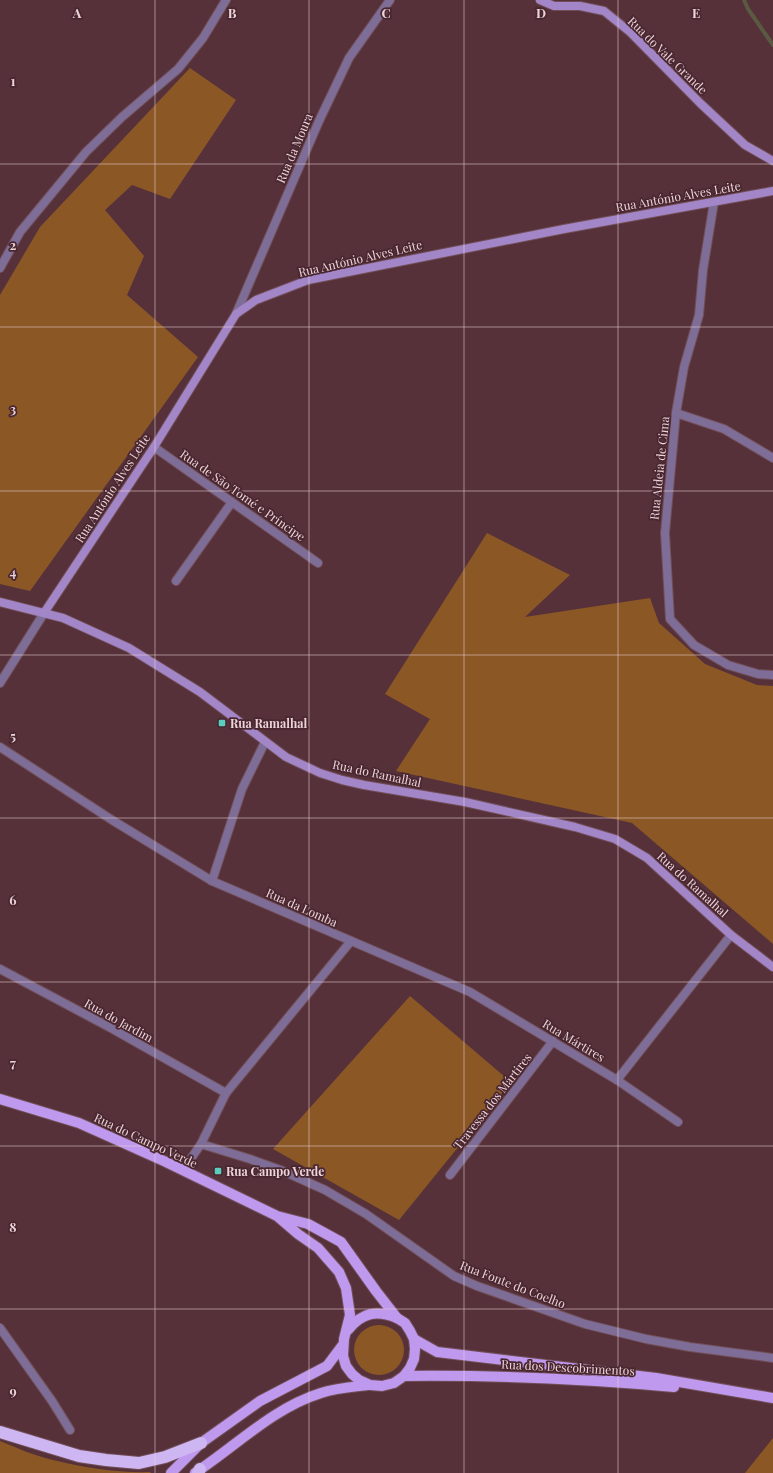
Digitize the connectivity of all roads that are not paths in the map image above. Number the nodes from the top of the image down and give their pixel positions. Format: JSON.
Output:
{"nodes":[{"id":1,"x":226,"y":0,"type":"edge"},
{"id":2,"x":390,"y":0,"type":"edge"},
{"id":3,"x":540,"y":0,"type":"edge"},
{"id":4,"x":771,"y":159,"type":"edge"},
{"id":5,"x":773,"y":191,"type":"edge"},
{"id":6,"x":714,"y":202,"type":"junction"},
{"id":7,"x":0,"y":268,"type":"edge"},
{"id":8,"x":236,"y":314,"type":"junction"},
{"id":9,"x":676,"y":413,"type":"junction"},
{"id":10,"x":154,"y":447,"type":"junction"},
{"id":11,"x":773,"y":458,"type":"edge"},
{"id":12,"x":232,"y":502,"type":"junction"},
{"id":13,"x":318,"y":563,"type":"dead end"},
{"id":14,"x":176,"y":581,"type":"dead end"},
{"id":15,"x":0,"y":602,"type":"edge"},
{"id":16,"x":44,"y":613,"type":"junction"},
{"id":17,"x":773,"y":674,"type":"edge"},
{"id":18,"x":0,"y":683,"type":"edge"},
{"id":19,"x":265,"y":742,"type":"junction"},
{"id":20,"x":0,"y":747,"type":"edge"},
{"id":21,"x":212,"y":881,"type":"junction"},
{"id":22,"x":731,"y":935,"type":"junction"},
{"id":23,"x":351,"y":941,"type":"junction"},
{"id":24,"x":773,"y":967,"type":"edge"},
{"id":25,"x":0,"y":969,"type":"edge"},
{"id":26,"x":553,"y":1041,"type":"junction"},
{"id":27,"x":617,"y":1080,"type":"junction"},
{"id":28,"x":226,"y":1093,"type":"junction"},
{"id":29,"x":0,"y":1099,"type":"edge"},
{"id":30,"x":678,"y":1122,"type":"dead end"},
{"id":31,"x":201,"y":1144,"type":"junction"},
{"id":32,"x":183,"y":1170,"type":"junction"},
{"id":33,"x":450,"y":1175,"type":"dead end"},
{"id":34,"x":277,"y":1216,"type":"junction"},
{"id":35,"x":397,"y":1318,"type":"junction"},
{"id":36,"x":0,"y":1328,"type":"edge"},
{"id":37,"x":347,"y":1332,"type":"junction"},
{"id":38,"x":414,"y":1339,"type":"junction"},
{"id":39,"x":342,"y":1346,"type":"junction"},
{"id":40,"x":773,"y":1358,"type":"edge"},
{"id":41,"x":404,"y":1376,"type":"junction"},
{"id":42,"x":370,"y":1385,"type":"junction"},
{"id":43,"x":732,"y":1392,"type":"junction"},
{"id":44,"x":773,"y":1398,"type":"edge"},
{"id":45,"x":70,"y":1430,"type":"dead end"},
{"id":46,"x":0,"y":1432,"type":"edge"},
{"id":47,"x":201,"y":1443,"type":"junction"},
{"id":48,"x":197,"y":1472,"type":"edge"},
{"id":49,"x":171,"y":1473,"type":"edge"}],
"edges":[{"from":1,"to":7,"type":"street"},
{"from":2,"to":8,"type":"street","name":"Rua da Moura"},
{"from":3,"to":4,"type":"street","name":"Rua do Vale Grande"},
{"from":5,"to":6,"type":"street","name":"Rua António Alves Leite"},
{"from":6,"to":8,"type":"street","name":"Rua António Alves Leite"},
{"from":6,"to":9,"type":"street","name":"Rua Aldeia de Cima"},
{"from":8,"to":10,"type":"street","name":"Rua António Alves Leite"},
{"from":9,"to":11,"type":"street"},
{"from":9,"to":17,"type":"street","name":"Rua Aldeia de Cima"},
{"from":10,"to":12,"type":"street","name":"Rua de São Tomé e Príncipe"},
{"from":10,"to":16,"type":"street","name":"Rua António Alves Leite"},
{"from":12,"to":13,"type":"street","name":"Rua de São Tomé e Príncipe"},
{"from":12,"to":14,"type":"street"},
{"from":15,"to":16,"type":"street","name":"Rua do Ramalhal"},
{"from":16,"to":18,"type":"street"},
{"from":16,"to":19,"type":"street","name":"Rua do Ramalhal"},
{"from":19,"to":21,"type":"street"},
{"from":19,"to":22,"type":"street","name":"Rua do Ramalhal"},
{"from":20,"to":21,"type":"street","name":"Rua da Lomba"},
{"from":21,"to":23,"type":"street","name":"Rua da Lomba"},
{"from":22,"to":24,"type":"street","name":"Rua do Ramalhal"},
{"from":22,"to":27,"type":"street"},
{"from":23,"to":26,"type":"street","name":"Rua Mártires"},
{"from":23,"to":28,"type":"street"},
{"from":25,"to":28,"type":"street","name":"Rua do Jardim"},
{"from":26,"to":27,"type":"street","name":"Rua Mártires"},
{"from":26,"to":33,"type":"street","name":"Travessa dos Mártires"},
{"from":27,"to":30,"type":"street","name":"Rua Mártires"},
{"from":28,"to":31,"type":"street"},
{"from":29,"to":32,"type":"main road","name":"Rua do Campo Verde"},
{"from":31,"to":32,"type":"street"},
{"from":31,"to":40,"type":"street","name":"Rua Fonte do Coelho"},
{"from":32,"to":34,"type":"main road","name":"Rua do Campo Verde"},
{"from":34,"to":35,"type":"main road","name":"Rua do Campo Verde"},
{"from":34,"to":37,"type":"main road","name":"Rua do Campo Verde"},
{"from":35,"to":37,"type":"main road","name":"Rua do Campo Verde"},
{"from":35,"to":38,"type":"main road","name":"Rua do Campo Verde"},
{"from":36,"to":45,"type":"street"},
{"from":37,"to":39,"type":"main road","name":"Rua do Campo Verde"},
{"from":38,"to":41,"type":"main road"},
{"from":38,"to":43,"type":"main road","name":"Rua dos Descobrimentos"},
{"from":39,"to":42,"type":"main road"},
{"from":39,"to":47,"type":"main road"},
{"from":41,"to":42,"type":"main road"},
{"from":41,"to":43,"type":"main road","name":"Rua dos Descobrimentos"},
{"from":42,"to":48,"type":"main road"},
{"from":43,"to":44,"type":"main road","name":"Rua dos Descobrimentos"},
{"from":46,"to":47,"type":"highway"},
{"from":47,"to":49,"type":"main road"}]}
